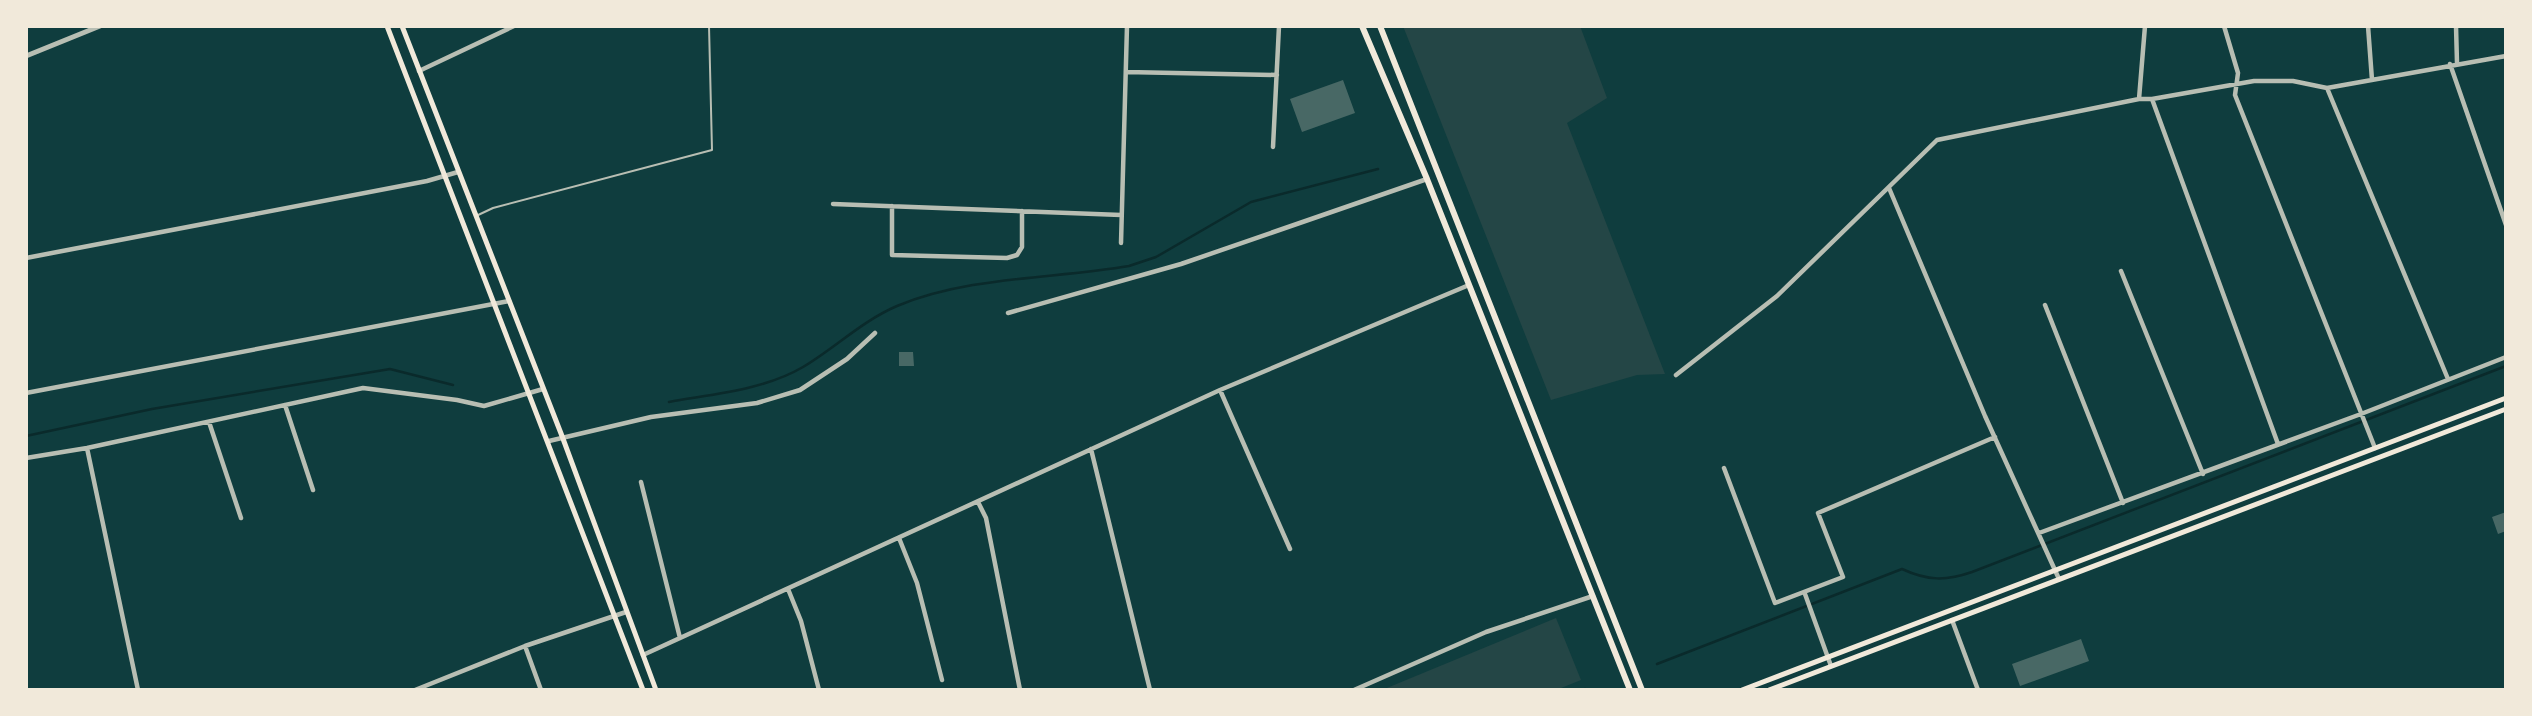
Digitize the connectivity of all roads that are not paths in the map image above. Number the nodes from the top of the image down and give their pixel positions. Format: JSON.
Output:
{"nodes":[{"id":1,"x":100,"y":26,"type":"edge"},
{"id":2,"x":387,"y":26,"type":"edge"},
{"id":3,"x":402,"y":26,"type":"edge"},
{"id":4,"x":514,"y":26,"type":"edge"},
{"id":5,"x":709,"y":26,"type":"edge"},
{"id":6,"x":1127,"y":26,"type":"edge"},
{"id":7,"x":1279,"y":26,"type":"edge"},
{"id":8,"x":1362,"y":26,"type":"edge"},
{"id":9,"x":1381,"y":26,"type":"edge"},
{"id":10,"x":2145,"y":26,"type":"edge"},
{"id":11,"x":2224,"y":26,"type":"edge"},
{"id":12,"x":2368,"y":26,"type":"edge"},
{"id":13,"x":2456,"y":26,"type":"edge"},
{"id":14,"x":2506,"y":55,"type":"edge"},
{"id":15,"x":26,"y":56,"type":"edge"},
{"id":16,"x":2457,"y":63,"type":"junction"},
{"id":17,"x":2451,"y":64,"type":"junction"},
{"id":18,"x":418,"y":71,"type":"junction"},
{"id":19,"x":1126,"y":72,"type":"junction"},
{"id":20,"x":1277,"y":75,"type":"junction"},
{"id":21,"x":2372,"y":80,"type":"junction"},
{"id":22,"x":2236,"y":83,"type":"junction"},
{"id":23,"x":2327,"y":88,"type":"junction"},
{"id":24,"x":2139,"y":99,"type":"junction"},
{"id":25,"x":2152,"y":99,"type":"junction"},
{"id":26,"x":1273,"y":146,"type":"dead end"},
{"id":27,"x":458,"y":172,"type":"junction"},
{"id":28,"x":444,"y":176,"type":"junction"},
{"id":29,"x":1427,"y":179,"type":"junction"},
{"id":30,"x":1889,"y":188,"type":"junction"},
{"id":31,"x":833,"y":204,"type":"dead end"},
{"id":32,"x":892,"y":206,"type":"junction"},
{"id":33,"x":1022,"y":211,"type":"junction"},
{"id":34,"x":1121,"y":215,"type":"junction"},
{"id":35,"x":475,"y":216,"type":"junction"},
{"id":36,"x":2506,"y":225,"type":"edge"},
{"id":37,"x":1121,"y":243,"type":"dead end"},
{"id":38,"x":26,"y":258,"type":"edge"},
{"id":39,"x":2120,"y":271,"type":"dead end"},
{"id":40,"x":1469,"y":285,"type":"junction"},
{"id":41,"x":509,"y":301,"type":"junction"},
{"id":42,"x":495,"y":305,"type":"junction"},
{"id":43,"x":2045,"y":305,"type":"dead end"},
{"id":44,"x":1008,"y":313,"type":"dead end"},
{"id":45,"x":875,"y":333,"type":"dead end"},
{"id":46,"x":2506,"y":357,"type":"edge"},
{"id":47,"x":1676,"y":375,"type":"dead end"},
{"id":48,"x":2448,"y":379,"type":"junction"},
{"id":49,"x":543,"y":389,"type":"junction"},
{"id":50,"x":1220,"y":390,"type":"junction"},
{"id":51,"x":26,"y":393,"type":"edge"},
{"id":52,"x":530,"y":393,"type":"junction"},
{"id":53,"x":2506,"y":398,"type":"edge"},
{"id":54,"x":285,"y":405,"type":"junction"},
{"id":55,"x":2506,"y":409,"type":"edge"},
{"id":56,"x":2361,"y":414,"type":"junction"},
{"id":57,"x":209,"y":422,"type":"junction"},
{"id":58,"x":562,"y":436,"type":"junction"},
{"id":59,"x":1994,"y":437,"type":"junction"},
{"id":60,"x":549,"y":441,"type":"junction"},
{"id":61,"x":2278,"y":444,"type":"junction"},
{"id":62,"x":87,"y":448,"type":"junction"},
{"id":63,"x":2375,"y":448,"type":"junction"},
{"id":64,"x":1091,"y":449,"type":"junction"},
{"id":65,"x":26,"y":458,"type":"edge"},
{"id":66,"x":1724,"y":468,"type":"dead end"},
{"id":67,"x":2203,"y":474,"type":"junction"},
{"id":68,"x":641,"y":482,"type":"dead end"},
{"id":69,"x":313,"y":490,"type":"dead end"},
{"id":70,"x":978,"y":502,"type":"junction"},
{"id":71,"x":2123,"y":503,"type":"junction"},
{"id":72,"x":241,"y":518,"type":"dead end"},
{"id":73,"x":2039,"y":533,"type":"junction"},
{"id":74,"x":899,"y":538,"type":"junction"},
{"id":75,"x":1290,"y":549,"type":"dead end"},
{"id":76,"x":2055,"y":569,"type":"junction"},
{"id":77,"x":2059,"y":579,"type":"junction"},
{"id":78,"x":788,"y":589,"type":"junction"},
{"id":79,"x":1805,"y":594,"type":"junction"},
{"id":80,"x":1593,"y":596,"type":"junction"},
{"id":81,"x":626,"y":612,"type":"junction"},
{"id":82,"x":613,"y":617,"type":"junction"},
{"id":83,"x":1952,"y":621,"type":"junction"},
{"id":84,"x":680,"y":638,"type":"junction"},
{"id":85,"x":525,"y":646,"type":"junction"},
{"id":86,"x":643,"y":655,"type":"junction"},
{"id":87,"x":1828,"y":657,"type":"junction"},
{"id":88,"x":1832,"y":666,"type":"junction"},
{"id":89,"x":942,"y":680,"type":"dead end"},
{"id":90,"x":138,"y":690,"type":"edge"},
{"id":91,"x":415,"y":690,"type":"edge"},
{"id":92,"x":541,"y":690,"type":"edge"},
{"id":93,"x":643,"y":690,"type":"edge"},
{"id":94,"x":656,"y":690,"type":"edge"},
{"id":95,"x":819,"y":690,"type":"edge"},
{"id":96,"x":1020,"y":690,"type":"edge"},
{"id":97,"x":1150,"y":690,"type":"edge"},
{"id":98,"x":1354,"y":690,"type":"edge"},
{"id":99,"x":1630,"y":690,"type":"edge"},
{"id":100,"x":1642,"y":690,"type":"edge"},
{"id":101,"x":1742,"y":690,"type":"edge"},
{"id":102,"x":1769,"y":690,"type":"edge"},
{"id":103,"x":1978,"y":690,"type":"edge"}],
"edges":[{"from":1,"to":15,"type":"street"},
{"from":2,"to":28,"type":"main road"},
{"from":3,"to":18,"type":"main road"},
{"from":4,"to":18,"type":"street"},
{"from":5,"to":35,"type":"lane"},
{"from":6,"to":19,"type":"street"},
{"from":7,"to":20,"type":"street"},
{"from":8,"to":29,"type":"main road"},
{"from":9,"to":100,"type":"main road"},
{"from":10,"to":24,"type":"street"},
{"from":11,"to":22,"type":"street"},
{"from":12,"to":21,"type":"street"},
{"from":13,"to":16,"type":"street"},
{"from":14,"to":16,"type":"street"},
{"from":16,"to":17,"type":"street"},
{"from":17,"to":21,"type":"street"},
{"from":17,"to":36,"type":"street"},
{"from":18,"to":27,"type":"main road"},
{"from":19,"to":20,"type":"street"},
{"from":19,"to":34,"type":"street"},
{"from":20,"to":26,"type":"street"},
{"from":21,"to":23,"type":"street"},
{"from":22,"to":23,"type":"street"},
{"from":22,"to":25,"type":"street"},
{"from":22,"to":56,"type":"street"},
{"from":23,"to":48,"type":"street"},
{"from":24,"to":25,"type":"street"},
{"from":24,"to":30,"type":"street"},
{"from":25,"to":61,"type":"street"},
{"from":27,"to":28,"type":"street"},
{"from":27,"to":35,"type":"main road"},
{"from":28,"to":38,"type":"street"},
{"from":28,"to":42,"type":"main road"},
{"from":29,"to":40,"type":"main road"},
{"from":29,"to":44,"type":"street"},
{"from":30,"to":47,"type":"street"},
{"from":30,"to":59,"type":"street"},
{"from":31,"to":32,"type":"street"},
{"from":32,"to":33,"type":"street"},
{"from":32,"to":33,"type":"street"},
{"from":33,"to":34,"type":"street"},
{"from":34,"to":37,"type":"street"},
{"from":35,"to":41,"type":"main road"},
{"from":39,"to":67,"type":"street"},
{"from":40,"to":50,"type":"street"},
{"from":40,"to":80,"type":"main road"},
{"from":41,"to":42,"type":"street"},
{"from":41,"to":49,"type":"main road"},
{"from":42,"to":51,"type":"street"},
{"from":42,"to":52,"type":"main road"},
{"from":43,"to":71,"type":"street"},
{"from":45,"to":58,"type":"street"},
{"from":46,"to":48,"type":"street"},
{"from":48,"to":56,"type":"street"},
{"from":49,"to":52,"type":"street"},
{"from":49,"to":58,"type":"main road"},
{"from":50,"to":64,"type":"street"},
{"from":50,"to":75,"type":"street"},
{"from":52,"to":54,"type":"street"},
{"from":52,"to":60,"type":"main road"},
{"from":53,"to":63,"type":"main road"},
{"from":54,"to":57,"type":"street"},
{"from":54,"to":69,"type":"street"},
{"from":55,"to":77,"type":"main road"},
{"from":56,"to":61,"type":"street"},
{"from":56,"to":63,"type":"street"},
{"from":57,"to":62,"type":"street"},
{"from":57,"to":72,"type":"street"},
{"from":58,"to":60,"type":"street"},
{"from":58,"to":81,"type":"main road"},
{"from":59,"to":73,"type":"street"},
{"from":59,"to":79,"type":"street"},
{"from":60,"to":82,"type":"main road"},
{"from":61,"to":67,"type":"street"},
{"from":62,"to":65,"type":"street"},
{"from":62,"to":90,"type":"street"},
{"from":63,"to":76,"type":"main road"},
{"from":64,"to":70,"type":"street"},
{"from":64,"to":97,"type":"street"},
{"from":66,"to":79,"type":"street"},
{"from":67,"to":71,"type":"street"},
{"from":68,"to":84,"type":"street"},
{"from":70,"to":74,"type":"street"},
{"from":70,"to":96,"type":"street"},
{"from":71,"to":73,"type":"street"},
{"from":73,"to":76,"type":"street"},
{"from":74,"to":78,"type":"street"},
{"from":74,"to":89,"type":"street"},
{"from":76,"to":77,"type":"street"},
{"from":76,"to":87,"type":"main road"},
{"from":77,"to":83,"type":"main road"},
{"from":78,"to":84,"type":"street"},
{"from":78,"to":95,"type":"street"},
{"from":79,"to":87,"type":"street"},
{"from":80,"to":98,"type":"street"},
{"from":80,"to":99,"type":"main road"},
{"from":81,"to":82,"type":"street"},
{"from":81,"to":86,"type":"main road"},
{"from":82,"to":85,"type":"street"},
{"from":82,"to":93,"type":"main road"},
{"from":83,"to":88,"type":"main road"},
{"from":83,"to":103,"type":"street"},
{"from":84,"to":86,"type":"street"},
{"from":85,"to":91,"type":"street"},
{"from":85,"to":92,"type":"street"},
{"from":86,"to":94,"type":"main road"},
{"from":87,"to":88,"type":"street"},
{"from":87,"to":101,"type":"main road"},
{"from":88,"to":102,"type":"main road"}]}
